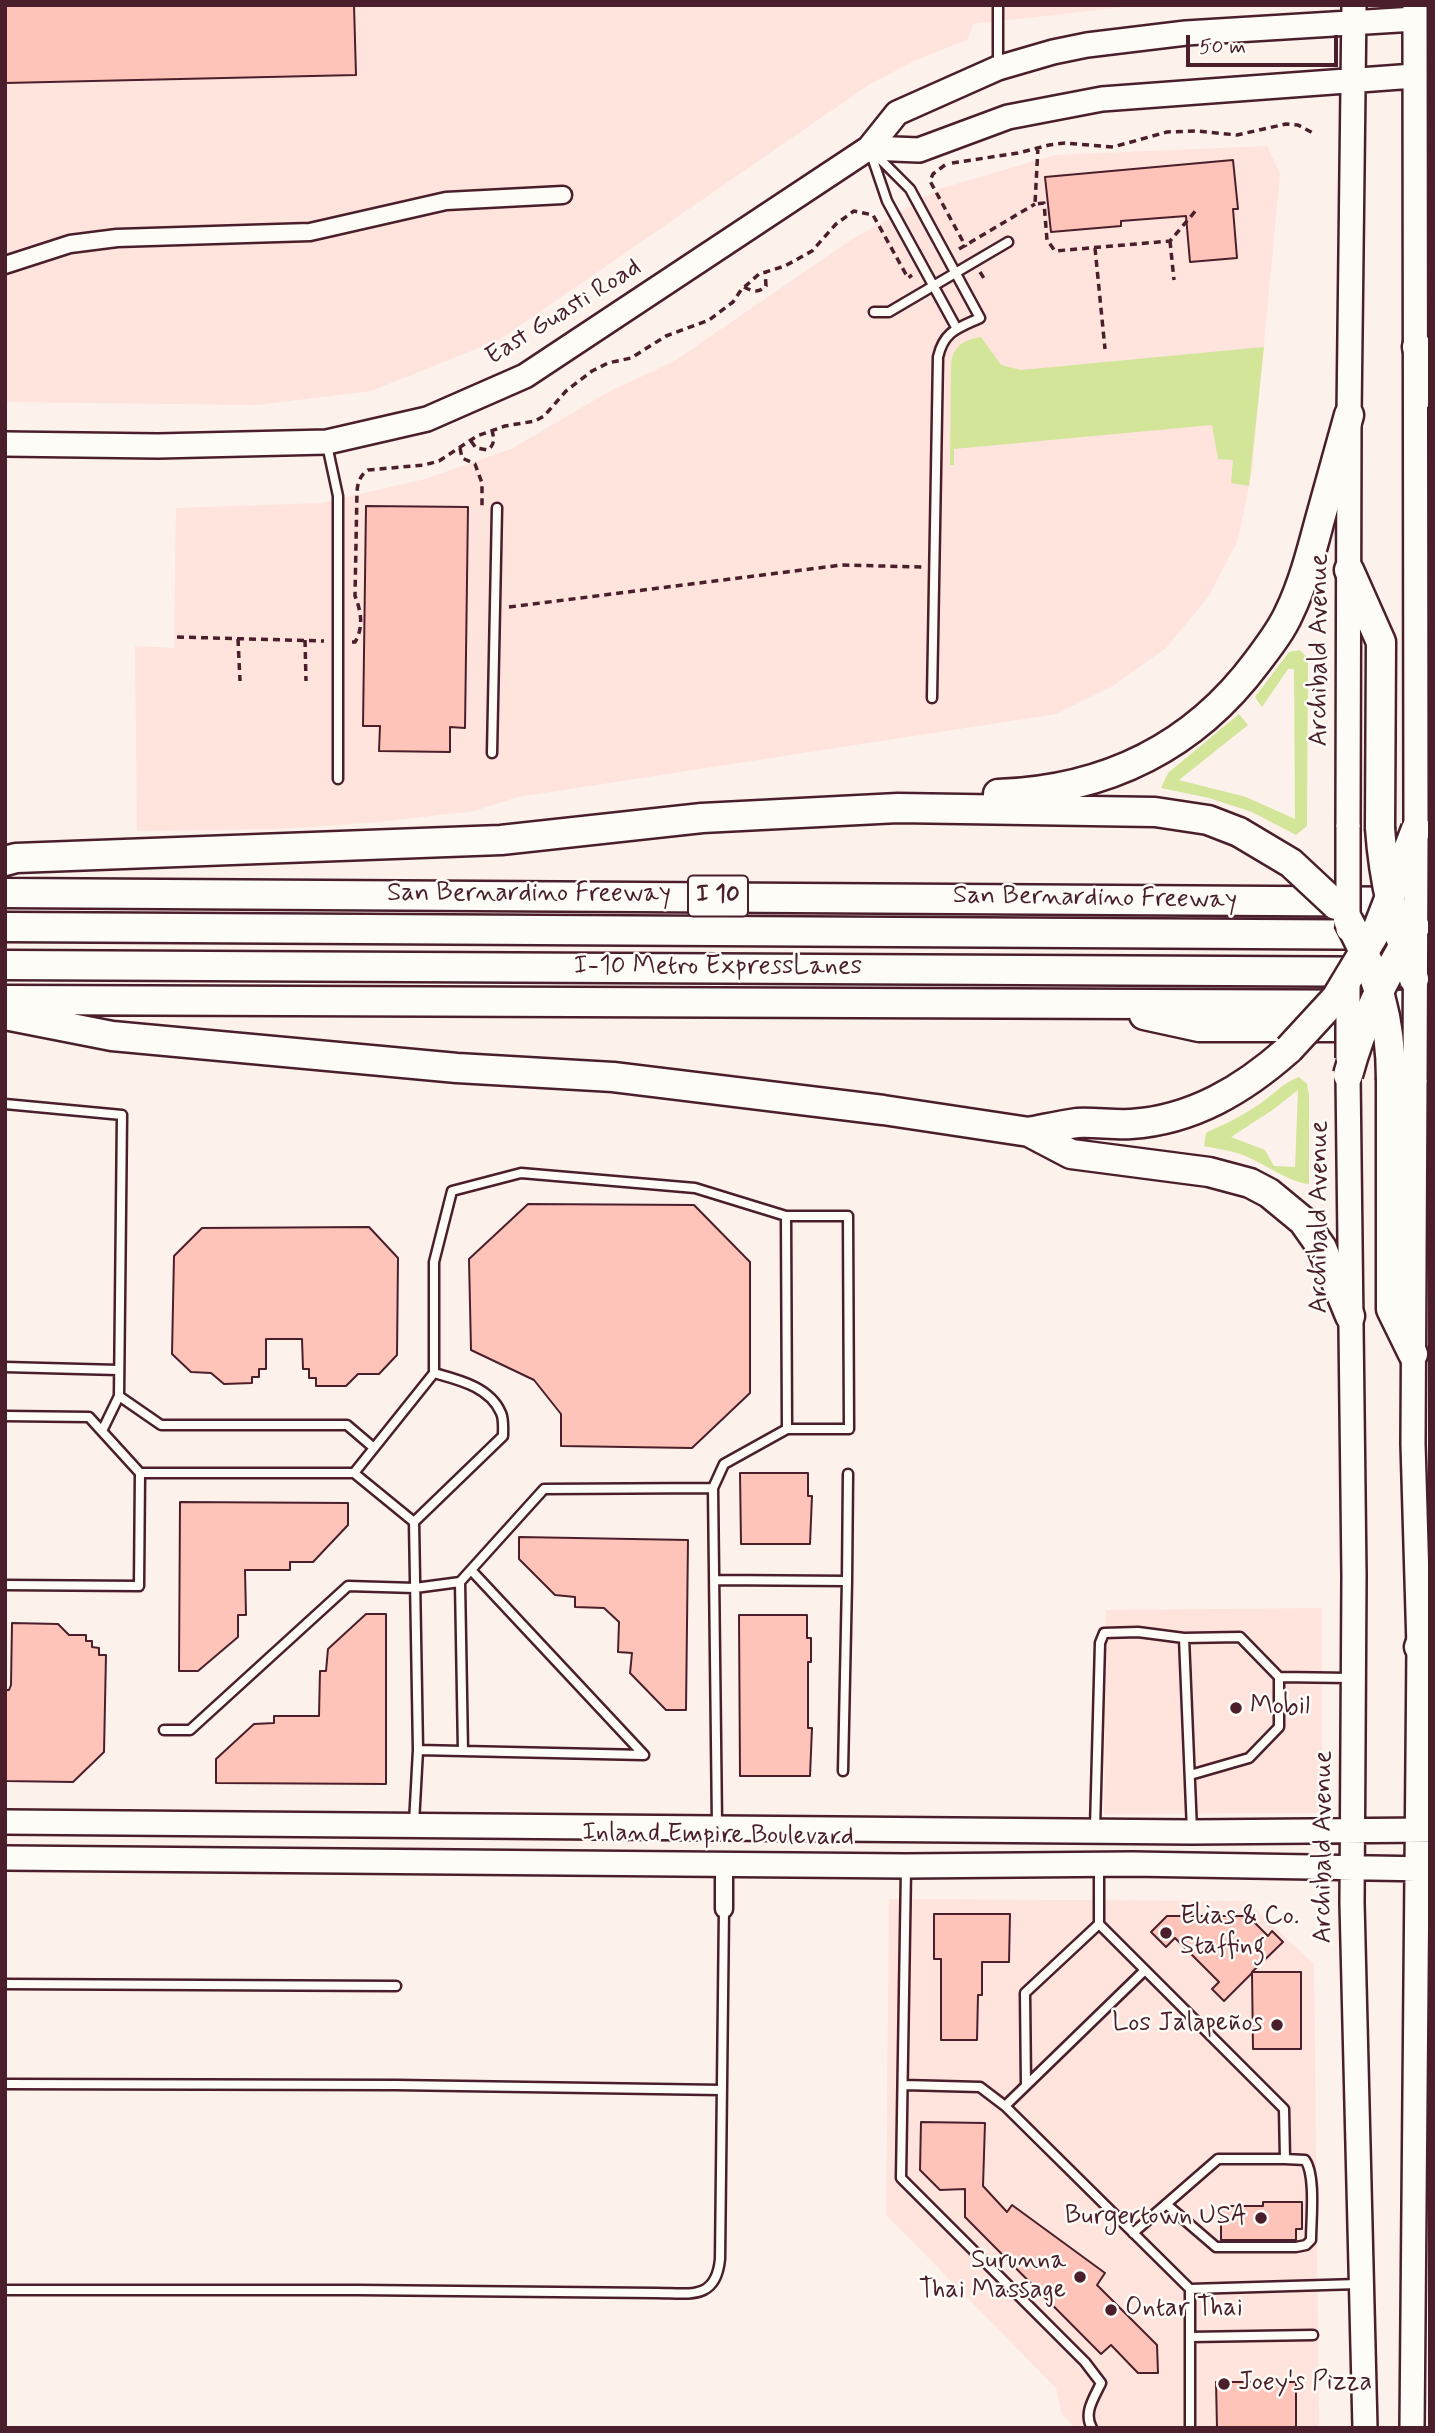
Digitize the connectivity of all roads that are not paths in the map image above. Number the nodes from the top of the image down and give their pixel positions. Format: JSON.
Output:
{"nodes":[{"id":1,"x":998,"y":5,"type":"edge"},
{"id":2,"x":1415,"y":12,"type":"edge"},
{"id":3,"x":1353,"y":15,"type":"edge"},
{"id":4,"x":998,"y":68,"type":"junction"},
{"id":5,"x":1414,"y":76,"type":"junction"},
{"id":6,"x":1352,"y":80,"type":"junction"},
{"id":7,"x":869,"y":148,"type":"junction"},
{"id":8,"x":563,"y":195,"type":"dead end"},
{"id":9,"x":1008,"y":242,"type":"dead end"},
{"id":10,"x":5,"y":265,"type":"edge"},
{"id":11,"x":956,"y":273,"type":"junction"},
{"id":12,"x":933,"y":285,"type":"junction"},
{"id":13,"x":874,"y":312,"type":"dead end"},
{"id":14,"x":957,"y":329,"type":"junction"},
{"id":15,"x":1417,"y":347,"type":"junction"},
{"id":16,"x":1430,"y":393,"type":"edge"},
{"id":17,"x":1349,"y":415,"type":"junction"},
{"id":18,"x":327,"y":442,"type":"junction"},
{"id":19,"x":5,"y":444,"type":"edge"},
{"id":20,"x":497,"y":508,"type":"dead end"},
{"id":21,"x":1349,"y":570,"type":"junction"},
{"id":22,"x":932,"y":698,"type":"dead end"},
{"id":23,"x":492,"y":754,"type":"dead end"},
{"id":24,"x":338,"y":779,"type":"dead end"},
{"id":25,"x":898,"y":808,"type":"junction"},
{"id":26,"x":1416,"y":828,"type":"junction"},
{"id":27,"x":5,"y":861,"type":"edge"},
{"id":28,"x":5,"y":893,"type":"edge"},
{"id":29,"x":1390,"y":902,"type":"junction"},
{"id":30,"x":1430,"y":902,"type":"edge"},
{"id":31,"x":1348,"y":920,"type":"junction"},
{"id":32,"x":5,"y":927,"type":"edge"},
{"id":33,"x":1419,"y":929,"type":"edge"},
{"id":34,"x":1364,"y":952,"type":"junction"},
{"id":35,"x":5,"y":965,"type":"edge"},
{"id":36,"x":1422,"y":975,"type":"edge"},
{"id":37,"x":1348,"y":978,"type":"junction"},
{"id":38,"x":1381,"y":992,"type":"junction"},
{"id":39,"x":5,"y":1000,"type":"edge"},
{"id":40,"x":1087,"y":1003,"type":"junction"},
{"id":41,"x":1430,"y":1005,"type":"edge"},
{"id":42,"x":5,"y":1015,"type":"edge"},
{"id":43,"x":1430,"y":1027,"type":"edge"},
{"id":44,"x":1348,"y":1075,"type":"junction"},
{"id":45,"x":1403,"y":1080,"type":"junction"},
{"id":46,"x":5,"y":1104,"type":"edge"},
{"id":47,"x":1029,"y":1132,"type":"junction"},
{"id":48,"x":786,"y":1216,"type":"junction"},
{"id":49,"x":1350,"y":1315,"type":"junction"},
{"id":50,"x":1413,"y":1354,"type":"joint"},
{"id":51,"x":5,"y":1367,"type":"edge"},
{"id":52,"x":118,"y":1370,"type":"junction"},
{"id":53,"x":434,"y":1373,"type":"junction"},
{"id":54,"x":119,"y":1396,"type":"junction"},
{"id":55,"x":5,"y":1416,"type":"edge"},
{"id":56,"x":787,"y":1429,"type":"junction"},
{"id":57,"x":102,"y":1431,"type":"junction"},
{"id":58,"x":374,"y":1448,"type":"junction"},
{"id":59,"x":140,"y":1473,"type":"junction"},
{"id":60,"x":354,"y":1473,"type":"junction"},
{"id":61,"x":848,"y":1474,"type":"dead end"},
{"id":62,"x":713,"y":1488,"type":"junction"},
{"id":63,"x":414,"y":1522,"type":"junction"},
{"id":64,"x":471,"y":1570,"type":"junction"},
{"id":65,"x":715,"y":1580,"type":"junction"},
{"id":66,"x":847,"y":1581,"type":"junction"},
{"id":67,"x":460,"y":1582,"type":"junction"},
{"id":68,"x":5,"y":1585,"type":"edge"},
{"id":69,"x":415,"y":1588,"type":"junction"},
{"id":70,"x":1430,"y":1619,"type":"edge"},
{"id":71,"x":1184,"y":1638,"type":"junction"},
{"id":72,"x":1419,"y":1647,"type":"junction"},
{"id":73,"x":1279,"y":1677,"type":"junction"},
{"id":74,"x":1353,"y":1678,"type":"junction"},
{"id":75,"x":164,"y":1730,"type":"dead end"},
{"id":76,"x":418,"y":1750,"type":"junction"},
{"id":77,"x":463,"y":1751,"type":"junction"},
{"id":78,"x":843,"y":1771,"type":"dead end"},
{"id":79,"x":1190,"y":1775,"type":"junction"},
{"id":80,"x":5,"y":1822,"type":"edge"},
{"id":81,"x":414,"y":1825,"type":"junction"},
{"id":82,"x":717,"y":1827,"type":"junction"},
{"id":83,"x":1423,"y":1830,"type":"edge"},
{"id":84,"x":1095,"y":1831,"type":"junction"},
{"id":85,"x":1353,"y":1831,"type":"junction"},
{"id":86,"x":1192,"y":1832,"type":"junction"},
{"id":87,"x":5,"y":1858,"type":"edge"},
{"id":88,"x":724,"y":1863,"type":"junction"},
{"id":89,"x":1099,"y":1864,"type":"junction"},
{"id":90,"x":906,"y":1866,"type":"junction"},
{"id":91,"x":1354,"y":1868,"type":"junction"},
{"id":92,"x":1423,"y":1869,"type":"edge"},
{"id":93,"x":723,"y":1909,"type":"joint"},
{"id":94,"x":1099,"y":1924,"type":"junction"},
{"id":95,"x":1145,"y":1970,"type":"junction"},
{"id":96,"x":5,"y":1984,"type":"edge"},
{"id":97,"x":396,"y":1986,"type":"dead end"},
{"id":98,"x":5,"y":2084,"type":"edge"},
{"id":99,"x":904,"y":2085,"type":"junction"},
{"id":100,"x":1026,"y":2085,"type":"junction"},
{"id":101,"x":721,"y":2090,"type":"junction"},
{"id":102,"x":1005,"y":2106,"type":"junction"},
{"id":103,"x":1284,"y":2159,"type":"junction"},
{"id":104,"x":1166,"y":2204,"type":"junction"},
{"id":105,"x":1133,"y":2233,"type":"junction"},
{"id":106,"x":1362,"y":2284,"type":"junction"},
{"id":107,"x":1190,"y":2289,"type":"junction"},
{"id":108,"x":5,"y":2290,"type":"edge"},
{"id":109,"x":1313,"y":2336,"type":"dead end"},
{"id":110,"x":1190,"y":2337,"type":"junction"},
{"id":111,"x":1092,"y":2428,"type":"edge"},
{"id":112,"x":1190,"y":2428,"type":"edge"},
{"id":113,"x":1365,"y":2428,"type":"edge"},
{"id":114,"x":1412,"y":2428,"type":"edge"}],
"edges":[{"from":1,"to":4,"type":"lane"},
{"from":2,"to":3,"type":"main road","name":"East Guasti Road"},
{"from":2,"to":5,"type":"main road"},
{"from":3,"to":4,"type":"main road","name":"East Guasti Road"},
{"from":3,"to":6,"type":"main road","name":"Archibald Avenue"},
{"from":4,"to":7,"type":"main road","name":"East Guasti Road"},
{"from":5,"to":6,"type":"main road"},
{"from":5,"to":15,"type":"main road"},
{"from":6,"to":7,"type":"main road"},
{"from":6,"to":17,"type":"main road","name":"Archibald Avenue"},
{"from":7,"to":11,"type":"lane"},
{"from":7,"to":12,"type":"lane"},
{"from":7,"to":18,"type":"main road","name":"East Guasti Road"},
{"from":8,"to":10,"type":"street"},
{"from":9,"to":11,"type":"lane"},
{"from":11,"to":12,"type":"lane"},
{"from":11,"to":14,"type":"lane"},
{"from":12,"to":13,"type":"lane"},
{"from":12,"to":14,"type":"lane"},
{"from":14,"to":22,"type":"lane"},
{"from":15,"to":16,"type":"highway"},
{"from":15,"to":26,"type":"main road"},
{"from":17,"to":21,"type":"main road","name":"Archibald Avenue"},
{"from":17,"to":25,"type":"highway"},
{"from":18,"to":19,"type":"main road","name":"East Guasti Road"},
{"from":18,"to":24,"type":"lane"},
{"from":20,"to":23,"type":"lane"},
{"from":21,"to":29,"type":"highway","bridge":true},
{"from":21,"to":31,"type":"main road","name":"Archibald Avenue","bridge":true},
{"from":25,"to":27,"type":"highway"},
{"from":25,"to":31,"type":"highway","bridge":true},
{"from":26,"to":29,"type":"highway","bridge":true},
{"from":26,"to":33,"type":"main road","bridge":true},
{"from":28,"to":30,"type":"highway","name":"San Bernardino Freeway","number":"I 10"},
{"from":29,"to":33,"type":"highway","bridge":true},
{"from":29,"to":34,"type":"highway","bridge":true},
{"from":31,"to":34,"type":"highway","bridge":true},
{"from":31,"to":37,"type":"main road","name":"Archibald Avenue","bridge":true},
{"from":32,"to":33,"type":"highway","name":"I-10 Metro ExpressLanes"},
{"from":33,"to":36,"type":"highway","bridge":true},
{"from":33,"to":38,"type":"highway","bridge":true},
{"from":34,"to":37,"type":"highway","bridge":true},
{"from":34,"to":38,"type":"highway","bridge":true},
{"from":35,"to":36,"type":"highway","name":"I-10 Metro ExpressLanes"},
{"from":36,"to":41,"type":"highway"},
{"from":36,"to":45,"type":"main road","bridge":true},
{"from":37,"to":44,"type":"main road","name":"Archibald Avenue","bridge":true},
{"from":37,"to":47,"type":"highway","bridge":true},
{"from":38,"to":44,"type":"highway","bridge":true},
{"from":38,"to":45,"type":"highway","bridge":true},
{"from":39,"to":40,"type":"highway"},
{"from":40,"to":41,"type":"highway"},
{"from":40,"to":43,"type":"highway"},
{"from":42,"to":47,"type":"highway"},
{"from":44,"to":49,"type":"main road","name":"Archibald Avenue"},
{"from":45,"to":50,"type":"highway"},
{"from":46,"to":52,"type":"lane"},
{"from":47,"to":49,"type":"highway"},
{"from":48,"to":53,"type":"lane"},
{"from":48,"to":56,"type":"lane"},
{"from":48,"to":56,"type":"lane"},
{"from":49,"to":74,"type":"main road","name":"Archibald Avenue"},
{"from":50,"to":72,"type":"main road"},
{"from":51,"to":52,"type":"lane"},
{"from":52,"to":54,"type":"lane"},
{"from":53,"to":58,"type":"lane"},
{"from":53,"to":63,"type":"lane"},
{"from":54,"to":57,"type":"lane"},
{"from":54,"to":58,"type":"lane"},
{"from":55,"to":57,"type":"lane"},
{"from":56,"to":62,"type":"lane"},
{"from":57,"to":59,"type":"lane"},
{"from":58,"to":60,"type":"lane"},
{"from":59,"to":60,"type":"lane"},
{"from":59,"to":68,"type":"lane"},
{"from":60,"to":63,"type":"lane"},
{"from":61,"to":66,"type":"lane"},
{"from":62,"to":64,"type":"lane"},
{"from":62,"to":65,"type":"lane"},
{"from":63,"to":69,"type":"lane"},
{"from":64,"to":67,"type":"lane"},
{"from":64,"to":77,"type":"lane"},
{"from":65,"to":66,"type":"lane"},
{"from":65,"to":82,"type":"lane"},
{"from":66,"to":78,"type":"lane"},
{"from":67,"to":69,"type":"lane"},
{"from":67,"to":77,"type":"lane"},
{"from":69,"to":75,"type":"lane"},
{"from":69,"to":76,"type":"lane"},
{"from":70,"to":72,"type":"highway"},
{"from":71,"to":73,"type":"lane"},
{"from":71,"to":79,"type":"lane"},
{"from":71,"to":84,"type":"lane"},
{"from":72,"to":83,"type":"main road"},
{"from":73,"to":74,"type":"lane"},
{"from":73,"to":79,"type":"lane"},
{"from":74,"to":85,"type":"main road","name":"Archibald Avenue"},
{"from":76,"to":77,"type":"lane"},
{"from":76,"to":81,"type":"lane"},
{"from":79,"to":86,"type":"lane"},
{"from":80,"to":81,"type":"main road","name":"Inland Empire Boulevard"},
{"from":81,"to":82,"type":"main road","name":"Inland Empire Boulevard"},
{"from":82,"to":84,"type":"main road","name":"Inland Empire Boulevard"},
{"from":83,"to":85,"type":"main road","name":"Inland Empire Boulevard"},
{"from":83,"to":92,"type":"main road"},
{"from":84,"to":86,"type":"main road","name":"Inland Empire Boulevard"},
{"from":85,"to":86,"type":"main road","name":"Inland Empire Boulevard"},
{"from":85,"to":91,"type":"main road","name":"Archibald Avenue"},
{"from":87,"to":88,"type":"main road","name":"Inland Empire Boulevard"},
{"from":88,"to":90,"type":"main road","name":"Inland Empire Boulevard"},
{"from":88,"to":93,"type":"street"},
{"from":89,"to":90,"type":"main road","name":"Inland Empire Boulevard"},
{"from":89,"to":91,"type":"main road","name":"Inland Empire Boulevard"},
{"from":89,"to":94,"type":"lane"},
{"from":90,"to":99,"type":"lane"},
{"from":91,"to":92,"type":"main road","name":"Inland Empire Boulevard"},
{"from":91,"to":106,"type":"main road","name":"Archibald Avenue"},
{"from":92,"to":114,"type":"main road"},
{"from":93,"to":101,"type":"lane"},
{"from":94,"to":95,"type":"lane"},
{"from":94,"to":100,"type":"lane"},
{"from":95,"to":100,"type":"lane"},
{"from":95,"to":103,"type":"lane"},
{"from":96,"to":97,"type":"lane"},
{"from":98,"to":101,"type":"lane"},
{"from":99,"to":102,"type":"lane"},
{"from":99,"to":111,"type":"lane"},
{"from":100,"to":102,"type":"lane"},
{"from":101,"to":108,"type":"lane"},
{"from":102,"to":105,"type":"lane"},
{"from":103,"to":104,"type":"lane"},
{"from":103,"to":104,"type":"lane"},
{"from":104,"to":105,"type":"lane"},
{"from":105,"to":107,"type":"lane"},
{"from":106,"to":107,"type":"lane"},
{"from":106,"to":113,"type":"main road","name":"Archibald Avenue"},
{"from":107,"to":110,"type":"lane"},
{"from":109,"to":110,"type":"lane"},
{"from":110,"to":112,"type":"lane"}]}
